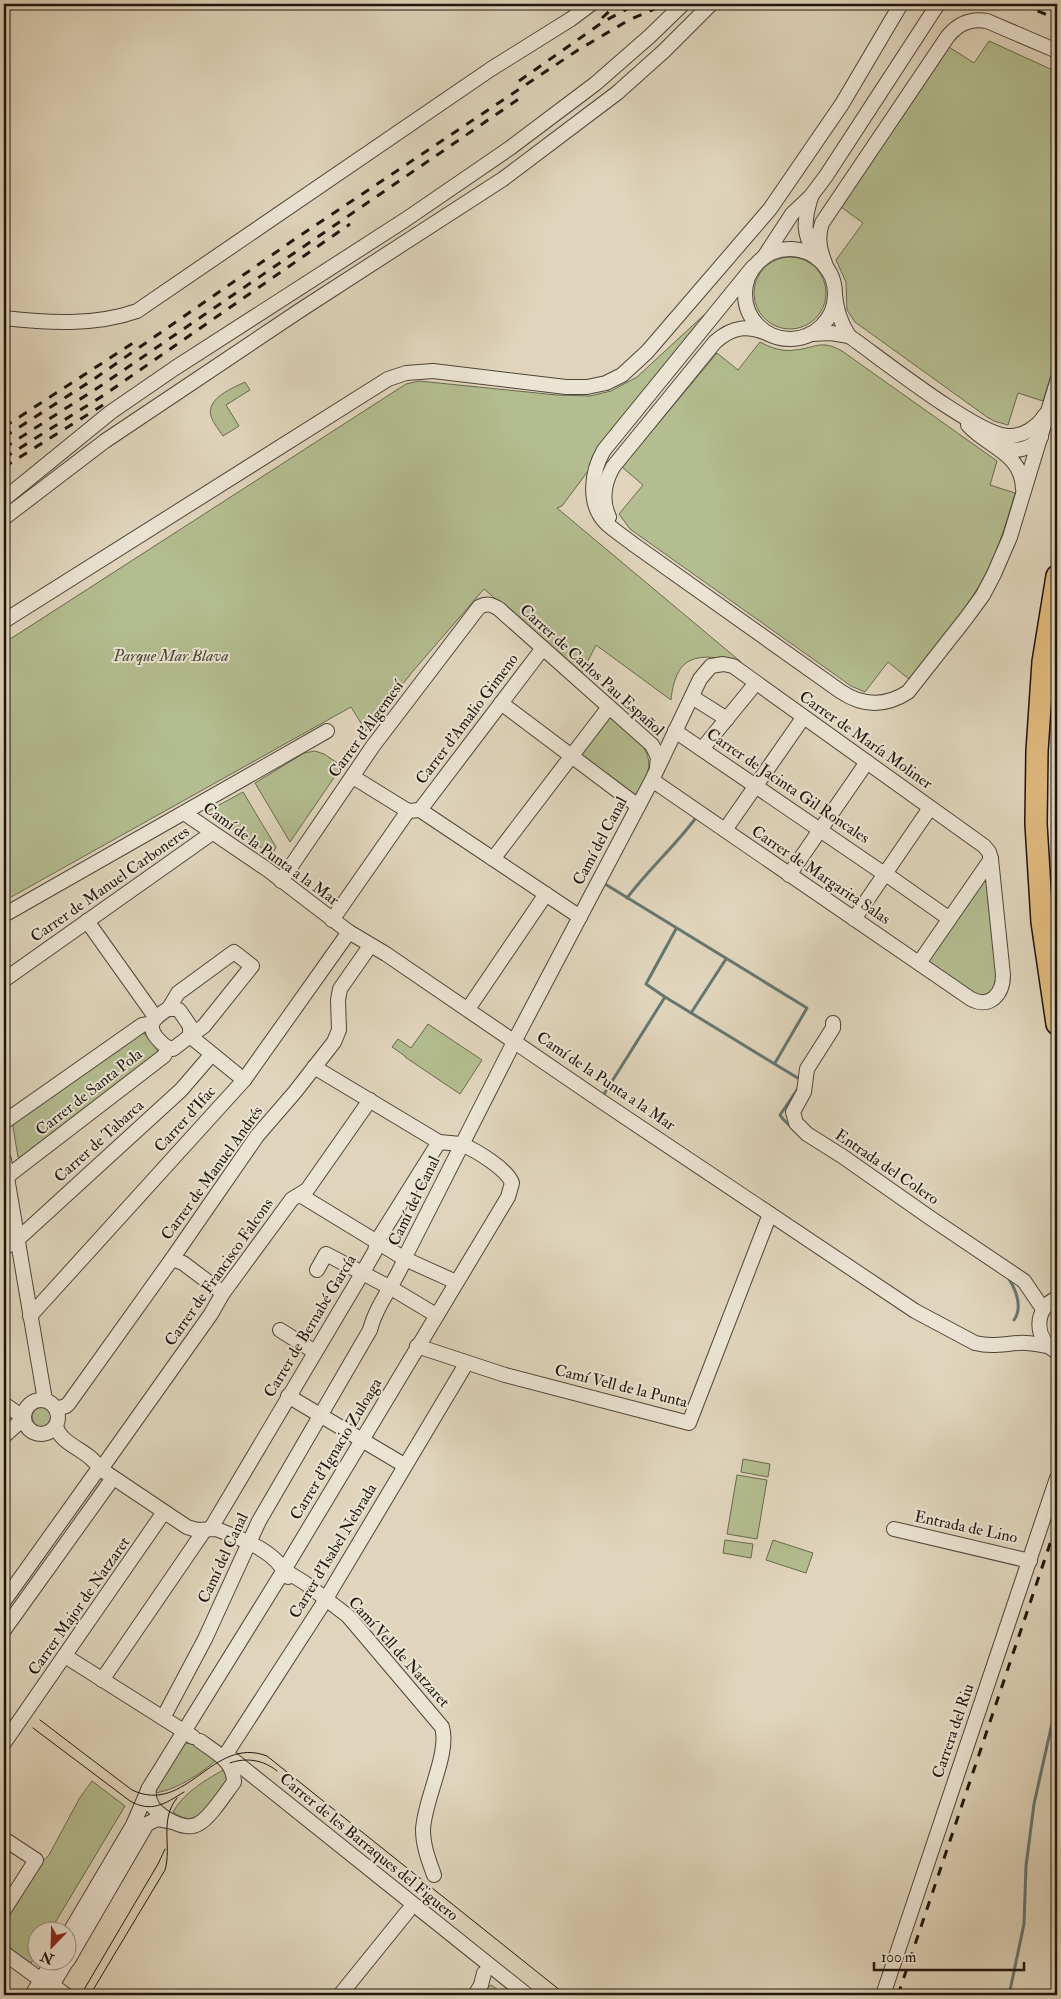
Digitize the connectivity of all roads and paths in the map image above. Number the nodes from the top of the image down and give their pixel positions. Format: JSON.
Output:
{"nodes":[{"id":1,"x":591,"y":4,"type":"edge"},
{"id":2,"x":683,"y":4,"type":"edge"},
{"id":3,"x":711,"y":4,"type":"edge"},
{"id":4,"x":901,"y":4,"type":"edge"},
{"id":5,"x":938,"y":4,"type":"edge"},
{"id":6,"x":1057,"y":51,"type":"edge"},
{"id":7,"x":811,"y":196,"type":"junction"},
{"id":8,"x":817,"y":258,"type":"junction"},
{"id":9,"x":758,"y":262,"type":"junction"},
{"id":10,"x":827,"y":269,"type":"junction"},
{"id":11,"x":835,"y":295,"type":"junction"},
{"id":12,"x":4,"y":318,"type":"edge"},
{"id":13,"x":770,"y":334,"type":"junction"},
{"id":14,"x":810,"y":334,"type":"junction"},
{"id":15,"x":849,"y":336,"type":"junction"},
{"id":16,"x":1057,"y":382,"type":"edge"},
{"id":17,"x":1050,"y":406,"type":"junction"},
{"id":18,"x":956,"y":412,"type":"junction"},
{"id":19,"x":1041,"y":437,"type":"junction"},
{"id":20,"x":992,"y":445,"type":"junction"},
{"id":21,"x":66,"y":469,"type":"junction"},
{"id":22,"x":28,"y":480,"type":"junction"},
{"id":23,"x":4,"y":495,"type":"edge"},
{"id":24,"x":1023,"y":496,"type":"junction"},
{"id":25,"x":4,"y":499,"type":"edge"},
{"id":26,"x":4,"y":518,"type":"edge"},
{"id":27,"x":4,"y":529,"type":"edge"},
{"id":28,"x":633,"y":544,"type":"junction"},
{"id":29,"x":1057,"y":576,"type":"edge"},
{"id":30,"x":485,"y":604,"type":"joint"},
{"id":31,"x":4,"y":621,"type":"edge"},
{"id":32,"x":543,"y":648,"type":"junction"},
{"id":33,"x":712,"y":666,"type":"joint"},
{"id":34,"x":756,"y":683,"type":"junction"},
{"id":35,"x":692,"y":697,"type":"junction"},
{"id":36,"x":501,"y":703,"type":"junction"},
{"id":37,"x":609,"y":707,"type":"junction"},
{"id":38,"x":803,"y":718,"type":"junction"},
{"id":39,"x":727,"y":719,"type":"junction"},
{"id":40,"x":327,"y":731,"type":"dead end"},
{"id":41,"x":675,"y":731,"type":"junction"},
{"id":42,"x":702,"y":750,"type":"junction"},
{"id":43,"x":571,"y":756,"type":"junction"},
{"id":44,"x":867,"y":762,"type":"junction"},
{"id":45,"x":654,"y":776,"type":"junction"},
{"id":46,"x":353,"y":777,"type":"junction"},
{"id":47,"x":756,"y":786,"type":"junction"},
{"id":48,"x":638,"y":806,"type":"junction"},
{"id":49,"x":930,"y":808,"type":"junction"},
{"id":50,"x":414,"y":811,"type":"junction"},
{"id":51,"x":184,"y":813,"type":"junction"},
{"id":52,"x":725,"y":830,"type":"junction"},
{"id":53,"x":820,"y":830,"type":"junction"},
{"id":54,"x":212,"y":833,"type":"junction"},
{"id":55,"x":493,"y":859,"type":"junction"},
{"id":56,"x":991,"y":859,"type":"junction"},
{"id":57,"x":789,"y":875,"type":"junction"},
{"id":58,"x":281,"y":881,"type":"junction"},
{"id":59,"x":546,"y":894,"type":"junction"},
{"id":60,"x":944,"y":914,"type":"dead end"},
{"id":61,"x":4,"y":915,"type":"edge"},
{"id":62,"x":580,"y":917,"type":"junction"},
{"id":63,"x":854,"y":919,"type":"junction"},
{"id":64,"x":332,"y":920,"type":"junction"},
{"id":65,"x":87,"y":921,"type":"junction"},
{"id":66,"x":349,"y":932,"type":"junction"},
{"id":67,"x":370,"y":946,"type":"junction"},
{"id":68,"x":919,"y":963,"type":"junction"},
{"id":69,"x":4,"y":980,"type":"edge"},
{"id":70,"x":169,"y":1008,"type":"junction"},
{"id":71,"x":468,"y":1009,"type":"junction"},
{"id":72,"x":154,"y":1021,"type":"junction"},
{"id":73,"x":833,"y":1023,"type":"dead end"},
{"id":74,"x":1057,"y":1024,"type":"edge"},
{"id":75,"x":190,"y":1036,"type":"junction"},
{"id":76,"x":515,"y":1040,"type":"junction"},
{"id":77,"x":168,"y":1048,"type":"junction"},
{"id":78,"x":212,"y":1054,"type":"junction"},
{"id":79,"x":314,"y":1067,"type":"junction"},
{"id":80,"x":244,"y":1080,"type":"junction"},
{"id":81,"x":370,"y":1100,"type":"junction"},
{"id":82,"x":4,"y":1122,"type":"edge"},
{"id":83,"x":439,"y":1142,"type":"junction"},
{"id":84,"x":462,"y":1145,"type":"junction"},
{"id":85,"x":4,"y":1160,"type":"edge"},
{"id":86,"x":5,"y":1178,"type":"edge"},
{"id":87,"x":300,"y":1195,"type":"junction"},
{"id":88,"x":770,"y":1214,"type":"junction"},
{"id":89,"x":18,"y":1239,"type":"junction"},
{"id":90,"x":377,"y":1241,"type":"junction"},
{"id":91,"x":4,"y":1248,"type":"edge"},
{"id":92,"x":405,"y":1258,"type":"junction"},
{"id":93,"x":172,"y":1259,"type":"junction"},
{"id":94,"x":317,"y":1270,"type":"dead end"},
{"id":95,"x":363,"y":1272,"type":"junction"},
{"id":96,"x":456,"y":1282,"type":"junction"},
{"id":97,"x":391,"y":1288,"type":"junction"},
{"id":98,"x":223,"y":1293,"type":"junction"},
{"id":99,"x":1057,"y":1298,"type":"edge"},
{"id":100,"x":1043,"y":1309,"type":"junction"},
{"id":101,"x":436,"y":1315,"type":"junction"},
{"id":102,"x":30,"y":1316,"type":"junction"},
{"id":103,"x":1039,"y":1323,"type":"junction"},
{"id":104,"x":280,"y":1330,"type":"dead end"},
{"id":105,"x":1022,"y":1343,"type":"junction"},
{"id":106,"x":417,"y":1346,"type":"junction"},
{"id":107,"x":1053,"y":1349,"type":"edge"},
{"id":108,"x":315,"y":1352,"type":"junction"},
{"id":109,"x":466,"y":1364,"type":"junction"},
{"id":110,"x":288,"y":1396,"type":"junction"},
{"id":111,"x":4,"y":1404,"type":"edge"},
{"id":112,"x":50,"y":1404,"type":"junction"},
{"id":113,"x":320,"y":1414,"type":"junction"},
{"id":114,"x":23,"y":1418,"type":"junction"},
{"id":115,"x":56,"y":1426,"type":"junction"},
{"id":116,"x":44,"y":1434,"type":"junction"},
{"id":117,"x":4,"y":1436,"type":"edge"},
{"id":118,"x":362,"y":1439,"type":"junction"},
{"id":119,"x":404,"y":1465,"type":"junction"},
{"id":120,"x":104,"y":1472,"type":"junction"},
{"id":121,"x":1057,"y":1478,"type":"edge"},
{"id":122,"x":164,"y":1512,"type":"junction"},
{"id":123,"x":894,"y":1529,"type":"dead end"},
{"id":124,"x":207,"y":1530,"type":"junction"},
{"id":125,"x":250,"y":1542,"type":"junction"},
{"id":126,"x":1030,"y":1561,"type":"junction"},
{"id":127,"x":284,"y":1570,"type":"junction"},
{"id":128,"x":4,"y":1601,"type":"edge"},
{"id":129,"x":324,"y":1603,"type":"junction"},
{"id":130,"x":4,"y":1630,"type":"edge"},
{"id":131,"x":65,"y":1656,"type":"junction"},
{"id":132,"x":102,"y":1680,"type":"junction"},
{"id":133,"x":163,"y":1718,"type":"junction"},
{"id":134,"x":185,"y":1732,"type":"junction"},
{"id":135,"x":200,"y":1741,"type":"junction"},
{"id":136,"x":4,"y":1743,"type":"edge"},
{"id":137,"x":226,"y":1754,"type":"junction"},
{"id":138,"x":234,"y":1782,"type":"junction"},
{"id":139,"x":149,"y":1788,"type":"junction"},
{"id":140,"x":172,"y":1822,"type":"junction"},
{"id":141,"x":4,"y":1839,"type":"edge"},
{"id":142,"x":434,"y":1875,"type":"dead end"},
{"id":143,"x":4,"y":1910,"type":"edge"},
{"id":144,"x":408,"y":1911,"type":"junction"},
{"id":145,"x":76,"y":1922,"type":"edge"},
{"id":146,"x":78,"y":1942,"type":"edge"},
{"id":147,"x":4,"y":1953,"type":"edge"},
{"id":148,"x":50,"y":1972,"type":"edge"},
{"id":149,"x":59,"y":1972,"type":"edge"},
{"id":150,"x":484,"y":1973,"type":"junction"},
{"id":151,"x":47,"y":1987,"type":"edge"},
{"id":152,"x":32,"y":1995,"type":"edge"},
{"id":153,"x":66,"y":1995,"type":"edge"},
{"id":154,"x":340,"y":1995,"type":"edge"},
{"id":155,"x":475,"y":1995,"type":"edge"},
{"id":156,"x":512,"y":1995,"type":"edge"},
{"id":157,"x":527,"y":1995,"type":"edge"},
{"id":158,"x":883,"y":1995,"type":"edge"}],
"edges":[{"from":1,"to":12,"type":"street"},
{"from":2,"to":22,"type":"street"},
{"from":3,"to":21,"type":"street"},
{"from":4,"to":31,"type":"street"},
{"from":5,"to":7,"type":"street"},
{"from":6,"to":10,"type":"street"},
{"from":7,"to":8,"type":"street"},
{"from":7,"to":9,"type":"street"},
{"from":8,"to":9,"type":"street"},
{"from":8,"to":10,"type":"street"},
{"from":9,"to":13,"type":"street"},
{"from":9,"to":28,"type":"street"},
{"from":10,"to":11,"type":"street"},
{"from":11,"to":14,"type":"street"},
{"from":11,"to":15,"type":"street"},
{"from":13,"to":14,"type":"street"},
{"from":13,"to":28,"type":"street"},
{"from":14,"to":15,"type":"street"},
{"from":15,"to":18,"type":"street"},
{"from":16,"to":17,"type":"street"},
{"from":17,"to":18,"type":"street"},
{"from":17,"to":19,"type":"street"},
{"from":18,"to":20,"type":"street"},
{"from":19,"to":20,"type":"street"},
{"from":19,"to":24,"type":"street"},
{"from":20,"to":24,"type":"street"},
{"from":21,"to":26,"type":"street"},
{"from":21,"to":27,"type":"street"},
{"from":22,"to":23,"type":"street"},
{"from":22,"to":25,"type":"street"},
{"from":24,"to":28,"type":"street"},
{"from":29,"to":74,"type":"highway"},
{"from":30,"to":32,"type":"street","name":"Carrer de Carlos Pau Español"},
{"from":30,"to":46,"type":"street","name":"Carrer d'Algemesí"},
{"from":32,"to":36,"type":"street","name":"Carrer d'Amalio Gimeno"},
{"from":32,"to":37,"type":"street","name":"Carrer de Carlos Pau Español"},
{"from":33,"to":34,"type":"street","name":"Carrer de María Moliner"},
{"from":33,"to":35,"type":"street","name":"Camí del Canal"},
{"from":34,"to":38,"type":"street","name":"Carrer de María Moliner"},
{"from":34,"to":39,"type":"street"},
{"from":35,"to":39,"type":"street"},
{"from":35,"to":41,"type":"street","name":"Camí del Canal"},
{"from":36,"to":43,"type":"street"},
{"from":36,"to":50,"type":"street","name":"Carrer d'Amalio Gimeno"},
{"from":37,"to":43,"type":"street"},
{"from":37,"to":45,"type":"street","name":"Carrer de Carlos Pau Español"},
{"from":38,"to":44,"type":"street","name":"Carrer de María Moliner"},
{"from":38,"to":47,"type":"street"},
{"from":39,"to":42,"type":"street"},
{"from":40,"to":51,"type":"street","name":"Carrer d'Algemesí"},
{"from":41,"to":42,"type":"street","name":"Carrer de Jacinta Gil Roncales"},
{"from":41,"to":45,"type":"street","name":"Camí del Canal"},
{"from":42,"to":47,"type":"street","name":"Carrer de Jacinta Gil Roncales"},
{"from":43,"to":48,"type":"street"},
{"from":43,"to":55,"type":"street"},
{"from":44,"to":49,"type":"street","name":"Carrer de María Moliner"},
{"from":44,"to":53,"type":"street"},
{"from":45,"to":48,"type":"street","name":"Camí del Canal"},
{"from":45,"to":52,"type":"street","name":"Carrer de Margarita Salas"},
{"from":46,"to":50,"type":"street"},
{"from":46,"to":58,"type":"street","name":"Carrer d'Algemesí"},
{"from":47,"to":52,"type":"street"},
{"from":47,"to":53,"type":"street","name":"Carrer de Jacinta Gil Roncales"},
{"from":48,"to":62,"type":"street","name":"Camí del Canal"},
{"from":49,"to":56,"type":"street","name":"Carrer de María Moliner"},
{"from":49,"to":63,"type":"street"},
{"from":50,"to":55,"type":"street"},
{"from":50,"to":64,"type":"street","name":"Carrer d'Amalio Gimeno"},
{"from":51,"to":54,"type":"street","name":"Camí de la Punta a la Mar"},
{"from":51,"to":61,"type":"street","name":"Carrer de Manuel Carboneres"},
{"from":52,"to":57,"type":"street","name":"Carrer de Margarita Salas"},
{"from":53,"to":57,"type":"street"},
{"from":53,"to":60,"type":"street","name":"Carrer de Jacinta Gil Roncales"},
{"from":54,"to":58,"type":"street","name":"Camí de la Punta a la Mar"},
{"from":54,"to":65,"type":"street","name":"Carrer de Manuel Carboneres"},
{"from":55,"to":59,"type":"street"},
{"from":56,"to":68,"type":"street"},
{"from":56,"to":68,"type":"street","name":"Carrer de Margarita Salas"},
{"from":57,"to":63,"type":"street","name":"Carrer de Margarita Salas"},
{"from":58,"to":64,"type":"street","name":"Camí de la Punta a la Mar"},
{"from":59,"to":62,"type":"street"},
{"from":59,"to":71,"type":"street"},
{"from":62,"to":76,"type":"street","name":"Camí del Canal"},
{"from":63,"to":68,"type":"street","name":"Carrer de Margarita Salas"},
{"from":64,"to":66,"type":"street","name":"Camí de la Punta a la Mar"},
{"from":65,"to":69,"type":"street","name":"Carrer de Manuel Carboneres"},
{"from":65,"to":72,"type":"street"},
{"from":66,"to":67,"type":"street","name":"Camí de la Punta a la Mar"},
{"from":66,"to":80,"type":"street","name":"Carrer d'Ifac"},
{"from":67,"to":71,"type":"street","name":"Camí de la Punta a la Mar"},
{"from":67,"to":79,"type":"street","name":"Carrer de Manuel Andrés"},
{"from":70,"to":72,"type":"street"},
{"from":70,"to":75,"type":"street"},
{"from":70,"to":75,"type":"street"},
{"from":71,"to":76,"type":"street","name":"Camí de la Punta a la Mar"},
{"from":72,"to":77,"type":"street"},
{"from":72,"to":82,"type":"street","name":"Carrer de Santa Pola"},
{"from":73,"to":100,"type":"street","name":"Entrada del Colero"},
{"from":75,"to":77,"type":"street"},
{"from":75,"to":78,"type":"street"},
{"from":76,"to":84,"type":"street","name":"Camí del Canal"},
{"from":76,"to":88,"type":"street","name":"Camí de la Punta a la Mar"},
{"from":77,"to":86,"type":"street","name":"Carrer de Santa Pola"},
{"from":78,"to":80,"type":"street"},
{"from":78,"to":89,"type":"street","name":"Carrer de Tabarca"},
{"from":79,"to":81,"type":"street"},
{"from":79,"to":93,"type":"street","name":"Carrer de Manuel Andrés"},
{"from":80,"to":102,"type":"street","name":"Carrer d'Ifac"},
{"from":81,"to":83,"type":"street"},
{"from":81,"to":87,"type":"street","name":"Carrer de Francisco Falcons"},
{"from":83,"to":84,"type":"street"},
{"from":83,"to":90,"type":"street","name":"Carrer de Bernabé García"},
{"from":84,"to":92,"type":"street","name":"Camí del Canal"},
{"from":84,"to":96,"type":"street","name":"Carrer d'Ignacio Zuloaga"},
{"from":85,"to":86,"type":"street"},
{"from":86,"to":89,"type":"street"},
{"from":87,"to":90,"type":"street"},
{"from":87,"to":98,"type":"street","name":"Carrer de Francisco Falcons"},
{"from":88,"to":105,"type":"street","name":"Camí de la Punta a la Mar"},
{"from":88,"to":109,"type":"street","name":"Camí Vell de la Punta"},
{"from":89,"to":91,"type":"street","name":"Carrer de Tabarca"},
{"from":89,"to":102,"type":"street"},
{"from":90,"to":92,"type":"street"},
{"from":90,"to":95,"type":"street","name":"Carrer de Bernabé García"},
{"from":92,"to":96,"type":"street"},
{"from":92,"to":97,"type":"street","name":"Camí del Canal"},
{"from":93,"to":98,"type":"street"},
{"from":93,"to":112,"type":"street","name":"Carrer de Manuel Andrés"},
{"from":94,"to":95,"type":"street"},
{"from":95,"to":97,"type":"street"},
{"from":95,"to":108,"type":"street","name":"Carrer de Bernabé García"},
{"from":96,"to":101,"type":"street","name":"Carrer d'Ignacio Zuloaga"},
{"from":97,"to":101,"type":"street"},
{"from":97,"to":113,"type":"street","name":"Camí del Canal"},
{"from":98,"to":120,"type":"street","name":"Carrer de Francisco Falcons"},
{"from":99,"to":100,"type":"street"},
{"from":100,"to":103,"type":"street"},
{"from":101,"to":106,"type":"street","name":"Carrer d'Ignacio Zuloaga"},
{"from":102,"to":112,"type":"street"},
{"from":103,"to":105,"type":"street"},
{"from":103,"to":107,"type":"street"},
{"from":104,"to":108,"type":"street"},
{"from":105,"to":107,"type":"street","name":"Camí de la Punta a la Mar"},
{"from":106,"to":109,"type":"street","name":"Camí Vell de la Punta"},
{"from":106,"to":118,"type":"street","name":"Carrer d'Ignacio Zuloaga"},
{"from":108,"to":110,"type":"street","name":"Carrer de Bernabé García"},
{"from":109,"to":119,"type":"street","name":"Carrer d'Isabel Nebrada"},
{"from":110,"to":113,"type":"street"},
{"from":110,"to":124,"type":"street","name":"Carrer de Bernabé García"},
{"from":111,"to":114,"type":"street"},
{"from":112,"to":114,"type":"street"},
{"from":112,"to":115,"type":"street"},
{"from":113,"to":118,"type":"street"},
{"from":113,"to":125,"type":"street","name":"Camí del Canal"},
{"from":114,"to":116,"type":"street"},
{"from":114,"to":117,"type":"street"},
{"from":115,"to":116,"type":"street"},
{"from":115,"to":120,"type":"street"},
{"from":116,"to":120,"type":"street"},
{"from":118,"to":119,"type":"street"},
{"from":118,"to":127,"type":"street","name":"Carrer d'Ignacio Zuloaga"},
{"from":119,"to":129,"type":"street","name":"Carrer d'Isabel Nebrada"},
{"from":120,"to":122,"type":"street","name":"Camí Vell de Natzaret"},
{"from":120,"to":128,"type":"street"},
{"from":120,"to":130,"type":"street"},
{"from":121,"to":126,"type":"street","name":"Carrera del Riu"},
{"from":122,"to":124,"type":"street","name":"Camí Vell de Natzaret"},
{"from":122,"to":131,"type":"street","name":"Carrer Major de Natzaret"},
{"from":123,"to":126,"type":"street","name":"Entrada de Lino"},
{"from":124,"to":125,"type":"street","name":"Camí Vell de Natzaret"},
{"from":124,"to":132,"type":"street","name":"Carrer de Bernabé García"},
{"from":125,"to":127,"type":"street","name":"Camí Vell de Natzaret"},
{"from":125,"to":133,"type":"street","name":"Camí del Canal"},
{"from":126,"to":158,"type":"street","name":"Carrera del Riu"},
{"from":127,"to":129,"type":"street","name":"Camí Vell de Natzaret"},
{"from":127,"to":134,"type":"street","name":"Carrer d'Ignacio Zuloaga"},
{"from":129,"to":137,"type":"street","name":"Carrer d'Isabel Nebrada"},
{"from":129,"to":142,"type":"street","name":"Camí Vell de Natzaret"},
{"from":131,"to":132,"type":"street","name":"Carrer de les Barraques del Figuero"},
{"from":131,"to":136,"type":"street","name":"Carrer Major de Natzaret"},
{"from":132,"to":133,"type":"street","name":"Carrer de les Barraques del Figuero"},
{"from":133,"to":134,"type":"street","name":"Carrer de les Barraques del Figuero"},
{"from":134,"to":135,"type":"street","name":"Carrer de les Barraques del Figuero"},
{"from":134,"to":139,"type":"street"},
{"from":135,"to":137,"type":"street","name":"Carrer de les Barraques del Figuero"},
{"from":135,"to":138,"type":"street"},
{"from":137,"to":157,"type":"street","name":"Carrer de les Barraques del Figuero"},
{"from":138,"to":140,"type":"street"},
{"from":138,"to":144,"type":"street","name":"Carrer de les Barraques del Figuero"},
{"from":139,"to":140,"type":"street"},
{"from":139,"to":145,"type":"street"},
{"from":140,"to":146,"type":"street"},
{"from":141,"to":143,"type":"street"},
{"from":144,"to":150,"type":"street","name":"Carrer de les Barraques del Figuero"},
{"from":144,"to":154,"type":"street"},
{"from":147,"to":151,"type":"street"},
{"from":148,"to":151,"type":"street"},
{"from":149,"to":151,"type":"street"},
{"from":150,"to":155,"type":"street"},
{"from":150,"to":156,"type":"street","name":"Carrer de les Barraques del Figuero"},
{"from":151,"to":152,"type":"street"},
{"from":151,"to":153,"type":"street"}]}
